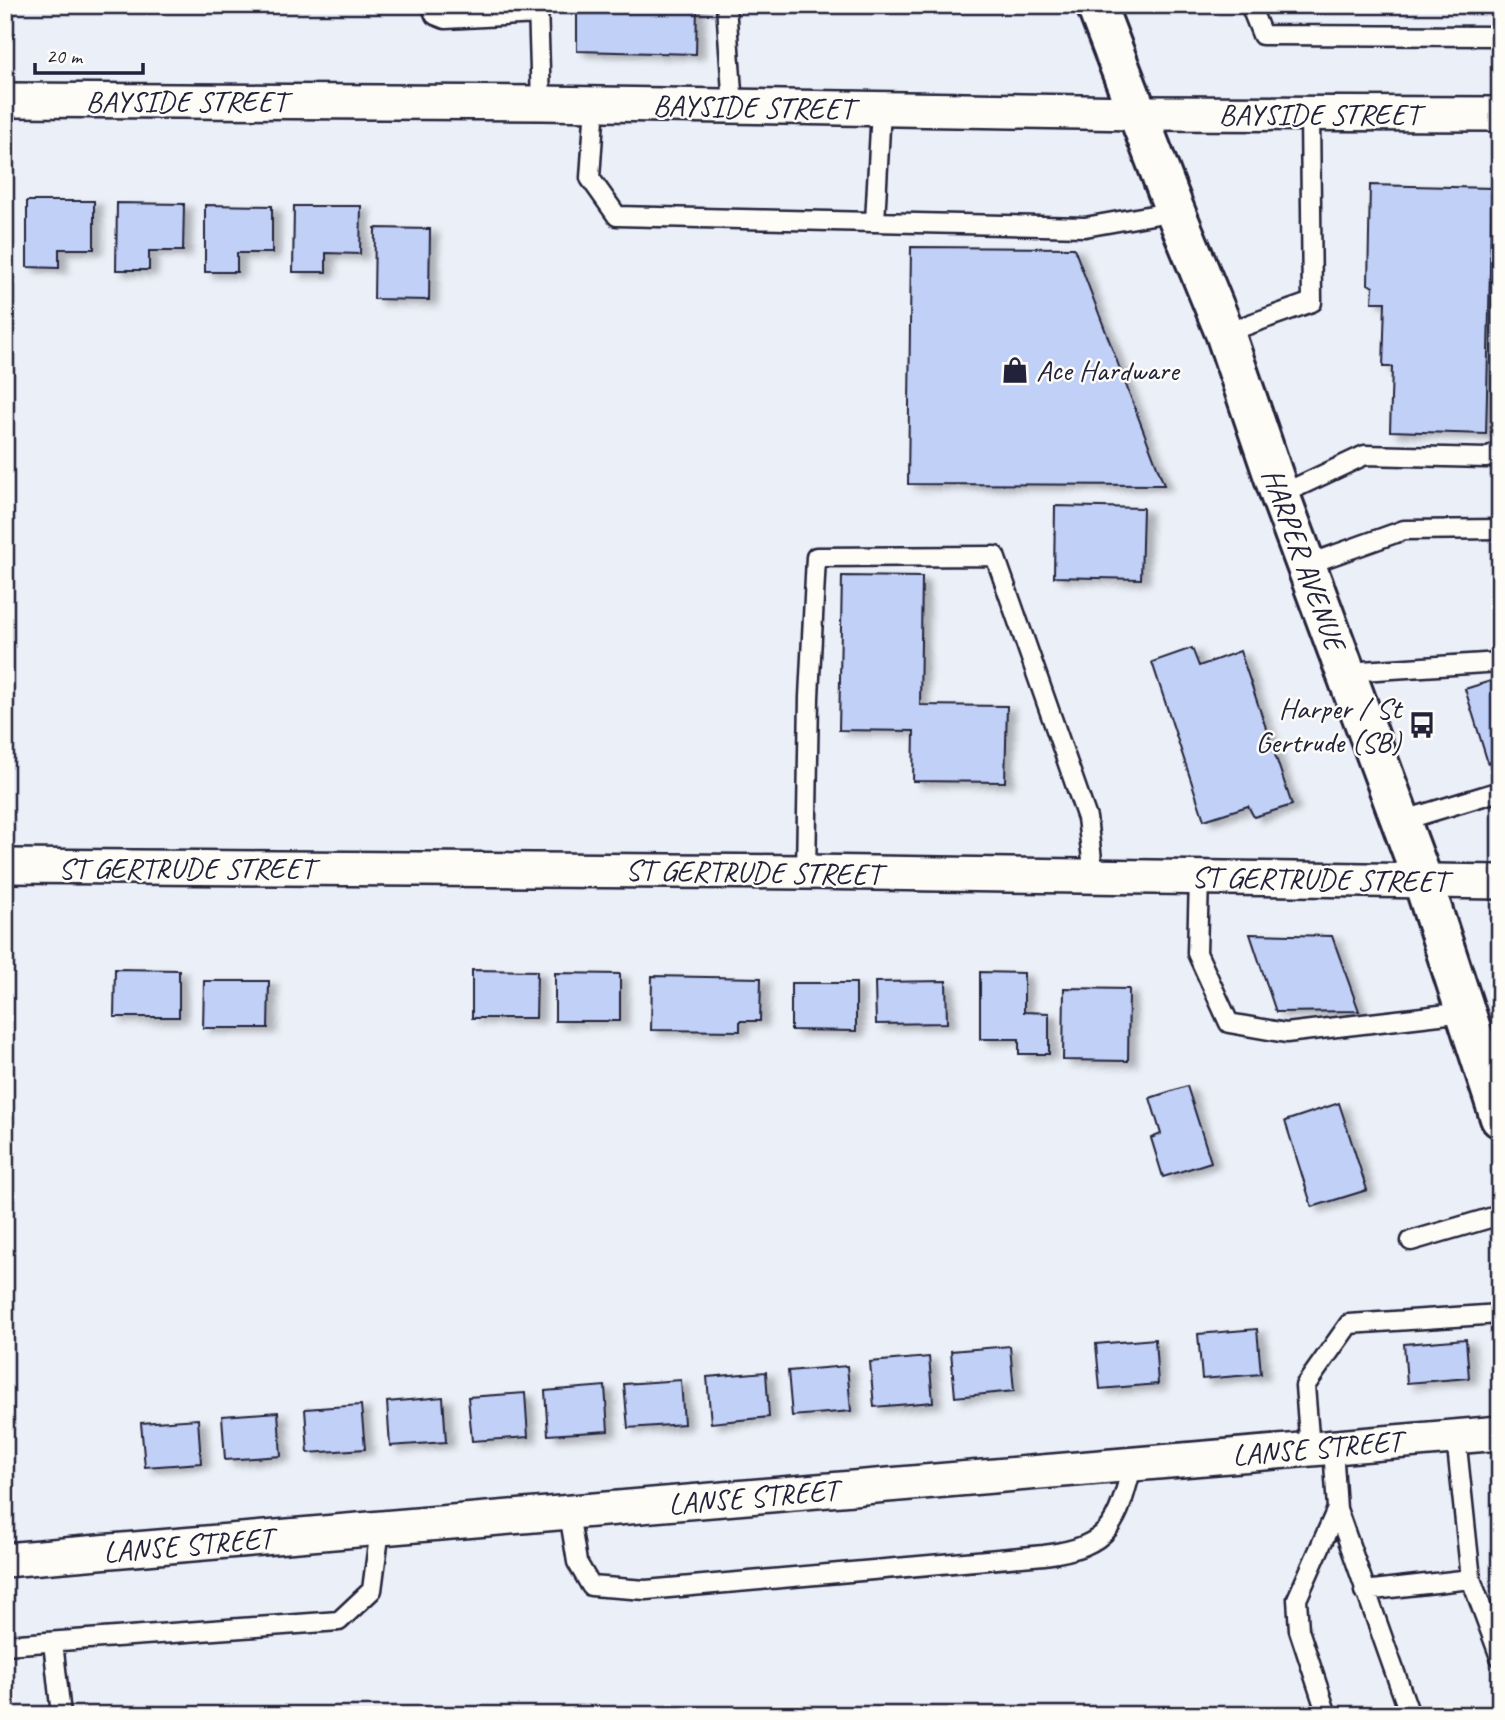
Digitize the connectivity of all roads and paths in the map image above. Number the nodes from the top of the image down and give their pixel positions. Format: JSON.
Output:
{"nodes":[{"id":1,"x":430,"y":5,"type":"edge"},
{"id":2,"x":726,"y":5,"type":"edge"},
{"id":3,"x":1096,"y":5,"type":"edge"},
{"id":4,"x":1250,"y":5,"type":"edge"},
{"id":5,"x":538,"y":10,"type":"edge"},
{"id":6,"x":1500,"y":37,"type":"edge"},
{"id":7,"x":5,"y":100,"type":"edge"},
{"id":8,"x":541,"y":103,"type":"junction"},
{"id":9,"x":595,"y":104,"type":"junction"},
{"id":10,"x":733,"y":107,"type":"junction"},
{"id":11,"x":881,"y":109,"type":"junction"},
{"id":12,"x":1138,"y":113,"type":"junction"},
{"id":13,"x":1310,"y":114,"type":"junction"},
{"id":14,"x":1500,"y":114,"type":"edge"},
{"id":15,"x":1175,"y":211,"type":"junction"},
{"id":16,"x":875,"y":222,"type":"junction"},
{"id":17,"x":1225,"y":332,"type":"junction"},
{"id":18,"x":1500,"y":450,"type":"edge"},
{"id":19,"x":1280,"y":495,"type":"junction"},
{"id":20,"x":1500,"y":529,"type":"edge"},
{"id":21,"x":1306,"y":565,"type":"junction"},
{"id":22,"x":1500,"y":662,"type":"edge"},
{"id":23,"x":1346,"y":672,"type":"junction"},
{"id":24,"x":1500,"y":791,"type":"edge"},
{"id":25,"x":1401,"y":821,"type":"junction"},
{"id":26,"x":5,"y":866,"type":"edge"},
{"id":27,"x":806,"y":872,"type":"junction"},
{"id":28,"x":1094,"y":876,"type":"junction"},
{"id":29,"x":1199,"y":878,"type":"junction"},
{"id":30,"x":1423,"y":881,"type":"junction"},
{"id":31,"x":1500,"y":881,"type":"edge"},
{"id":32,"x":1465,"y":1012,"type":"junction"},
{"id":33,"x":1500,"y":1118,"type":"edge"},
{"id":34,"x":1500,"y":1215,"type":"edge"},
{"id":35,"x":1411,"y":1241,"type":"dead end"},
{"id":36,"x":1500,"y":1314,"type":"edge"},
{"id":37,"x":1500,"y":1433,"type":"edge"},
{"id":38,"x":1456,"y":1437,"type":"junction"},
{"id":39,"x":1321,"y":1448,"type":"junction"},
{"id":40,"x":1133,"y":1463,"type":"junction"},
{"id":41,"x":1336,"y":1508,"type":"junction"},
{"id":42,"x":569,"y":1513,"type":"junction"},
{"id":43,"x":380,"y":1529,"type":"junction"},
{"id":44,"x":5,"y":1560,"type":"edge"},
{"id":45,"x":1472,"y":1579,"type":"junction"},
{"id":46,"x":1364,"y":1591,"type":"junction"},
{"id":47,"x":52,"y":1642,"type":"junction"},
{"id":48,"x":5,"y":1645,"type":"edge"},
{"id":49,"x":1500,"y":1657,"type":"edge"},
{"id":50,"x":61,"y":1715,"type":"edge"},
{"id":51,"x":1327,"y":1715,"type":"edge"},
{"id":52,"x":1410,"y":1715,"type":"edge"}],
"edges":[{"from":1,"to":5,"type":"lane"},
{"from":2,"to":10,"type":"lane"},
{"from":3,"to":12,"type":"main road","name":"HARPER AVENUE"},
{"from":4,"to":6,"type":"lane"},
{"from":5,"to":8,"type":"lane"},
{"from":7,"to":8,"type":"street","name":"BAYSIDE STREET"},
{"from":8,"to":9,"type":"street","name":"BAYSIDE STREET"},
{"from":9,"to":10,"type":"street","name":"BAYSIDE STREET"},
{"from":9,"to":16,"type":"lane"},
{"from":10,"to":11,"type":"street","name":"BAYSIDE STREET"},
{"from":11,"to":12,"type":"street","name":"BAYSIDE STREET"},
{"from":11,"to":16,"type":"lane"},
{"from":12,"to":13,"type":"street","name":"BAYSIDE STREET"},
{"from":12,"to":15,"type":"main road","name":"HARPER AVENUE"},
{"from":13,"to":14,"type":"street","name":"BAYSIDE STREET"},
{"from":13,"to":17,"type":"lane"},
{"from":15,"to":16,"type":"lane"},
{"from":15,"to":17,"type":"main road","name":"HARPER AVENUE"},
{"from":17,"to":19,"type":"main road","name":"HARPER AVENUE"},
{"from":18,"to":19,"type":"lane"},
{"from":19,"to":21,"type":"main road","name":"HARPER AVENUE"},
{"from":20,"to":21,"type":"lane"},
{"from":21,"to":23,"type":"main road","name":"HARPER AVENUE"},
{"from":22,"to":23,"type":"lane"},
{"from":23,"to":25,"type":"main road","name":"HARPER AVENUE"},
{"from":24,"to":25,"type":"lane"},
{"from":25,"to":30,"type":"main road","name":"HARPER AVENUE"},
{"from":26,"to":27,"type":"street","name":"ST GERTRUDE STREET"},
{"from":27,"to":28,"type":"street","name":"ST GERTRUDE STREET"},
{"from":27,"to":28,"type":"lane"},
{"from":28,"to":29,"type":"street","name":"ST GERTRUDE STREET"},
{"from":29,"to":30,"type":"street","name":"ST GERTRUDE STREET"},
{"from":29,"to":32,"type":"lane"},
{"from":30,"to":31,"type":"street","name":"ST GERTRUDE STREET"},
{"from":30,"to":32,"type":"main road","name":"HARPER AVENUE"},
{"from":32,"to":33,"type":"main road","name":"HARPER AVENUE"},
{"from":34,"to":35,"type":"lane"},
{"from":36,"to":39,"type":"lane"},
{"from":37,"to":38,"type":"street","name":"LANSE STREET"},
{"from":38,"to":39,"type":"street","name":"LANSE STREET"},
{"from":38,"to":45,"type":"lane"},
{"from":39,"to":40,"type":"street","name":"LANSE STREET"},
{"from":39,"to":41,"type":"lane"},
{"from":40,"to":42,"type":"street","name":"LANSE STREET"},
{"from":40,"to":42,"type":"lane"},
{"from":41,"to":46,"type":"lane"},
{"from":41,"to":51,"type":"lane"},
{"from":42,"to":43,"type":"street","name":"LANSE STREET"},
{"from":43,"to":44,"type":"street","name":"LANSE STREET"},
{"from":43,"to":47,"type":"lane"},
{"from":45,"to":46,"type":"lane"},
{"from":45,"to":49,"type":"lane"},
{"from":46,"to":52,"type":"lane"},
{"from":47,"to":48,"type":"lane"},
{"from":47,"to":50,"type":"lane"}]}
